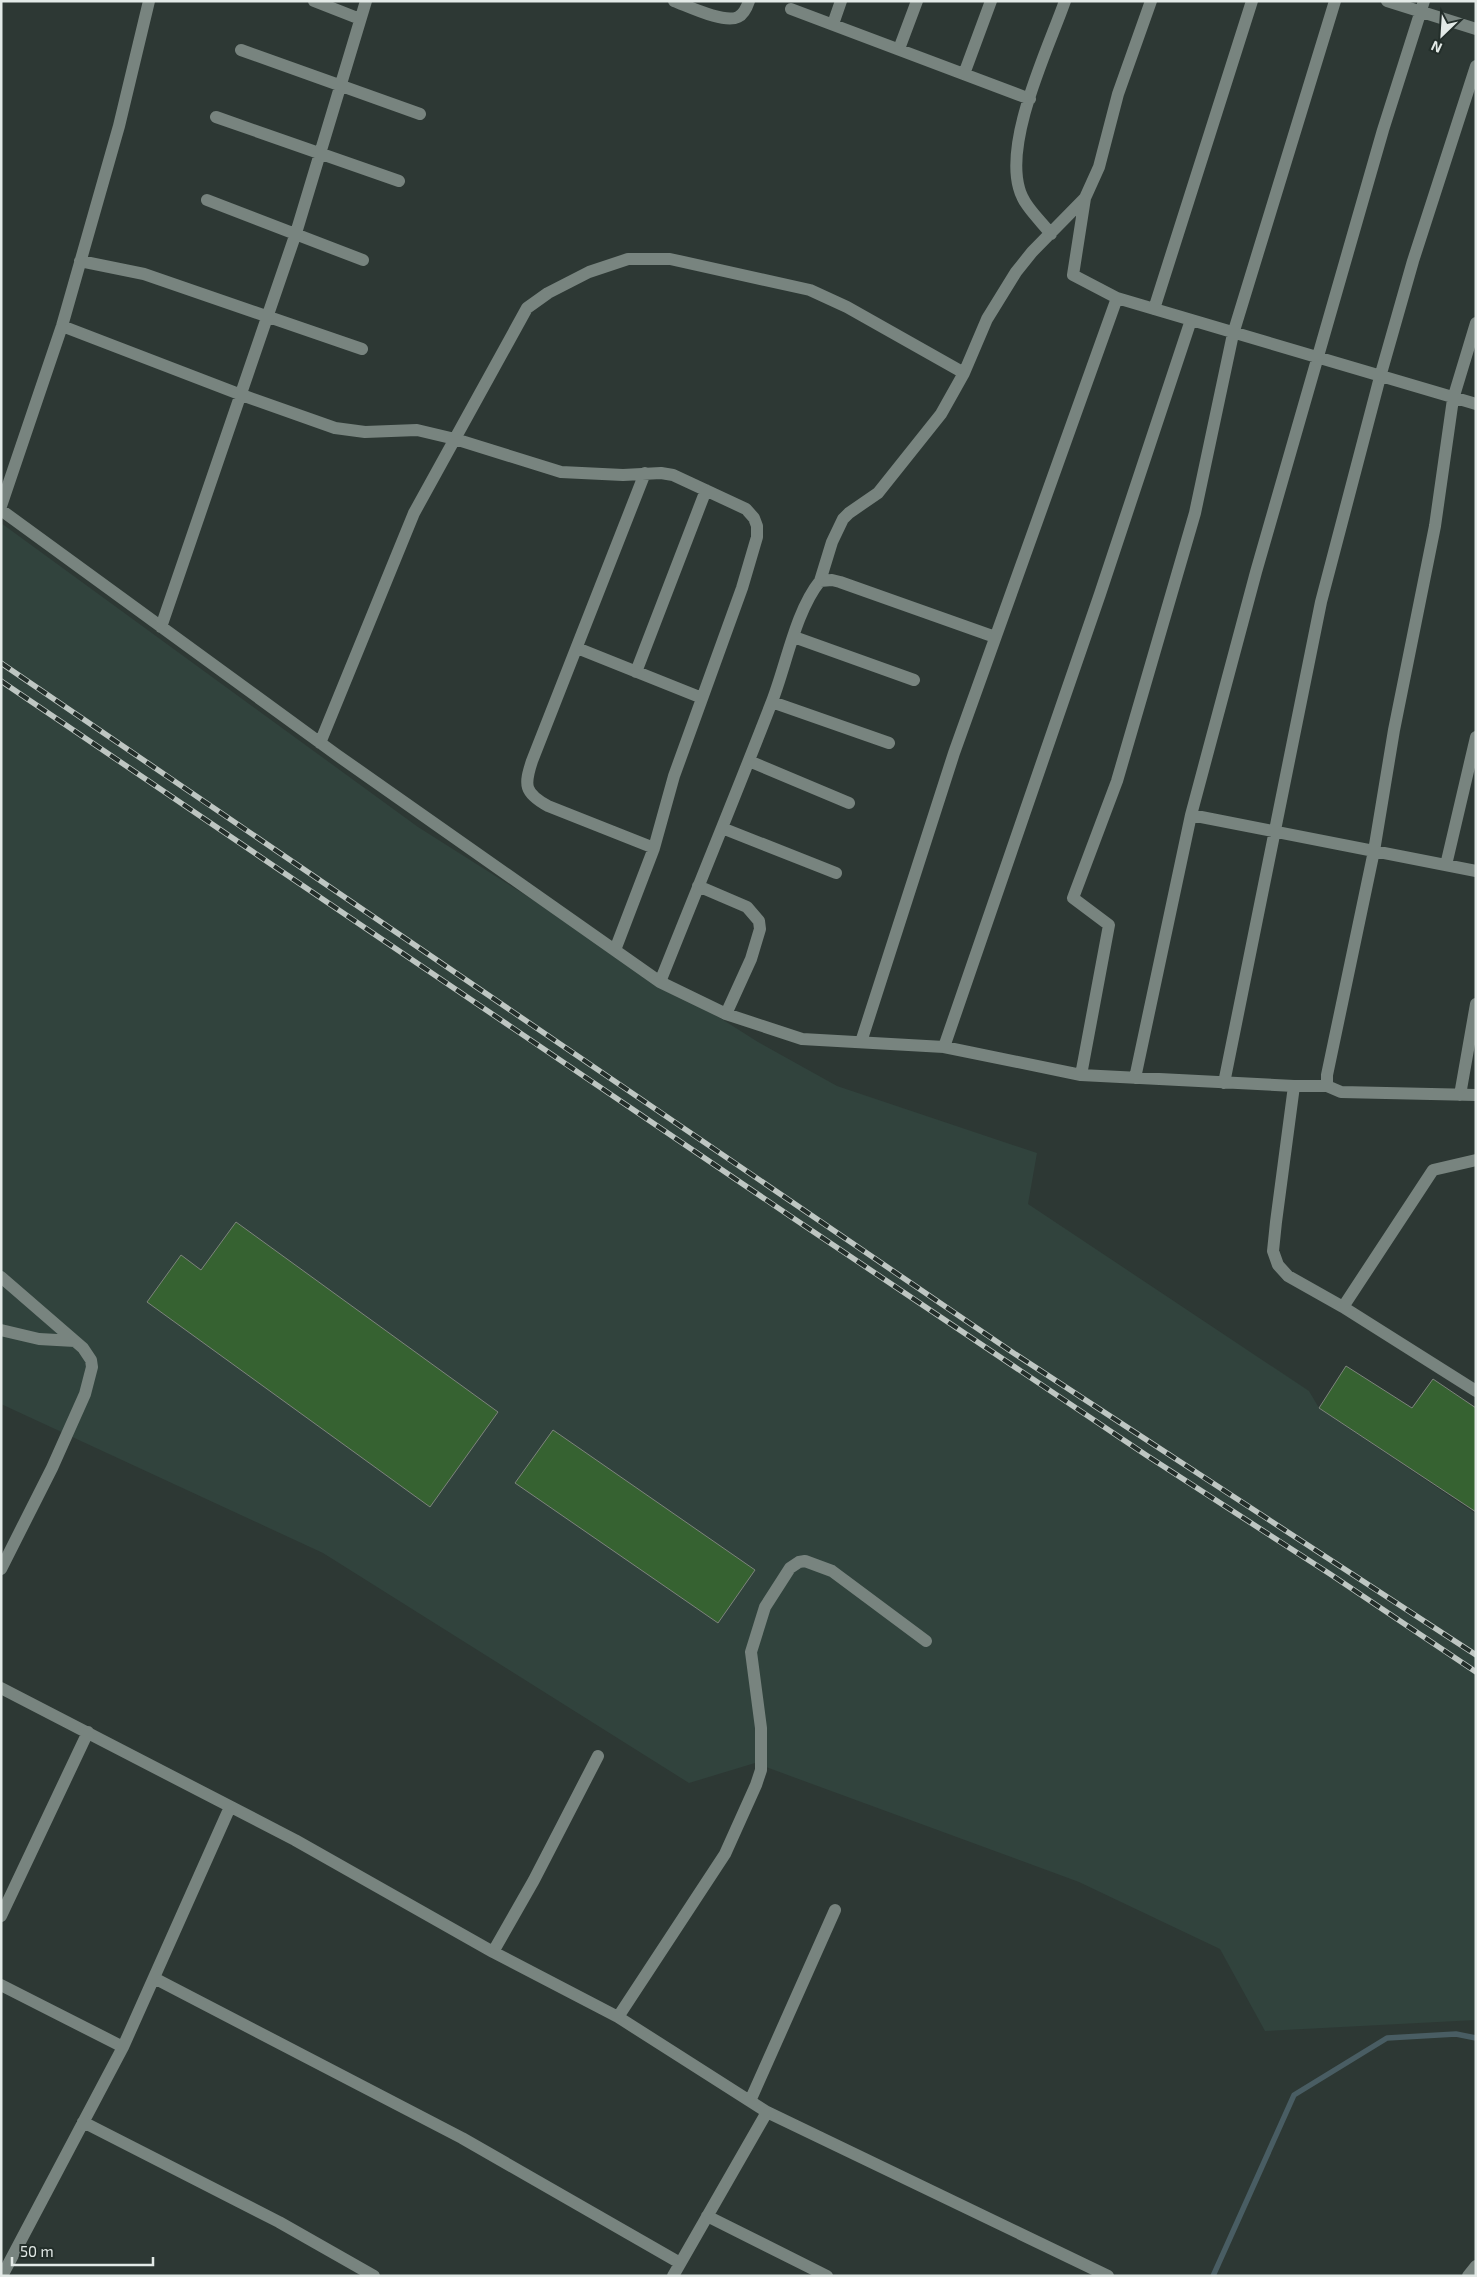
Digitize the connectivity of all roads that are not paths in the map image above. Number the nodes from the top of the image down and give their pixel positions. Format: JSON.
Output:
{"nodes":[{"id":1,"x":149,"y":1,"type":"edge"},
{"id":2,"x":314,"y":1,"type":"edge"},
{"id":3,"x":366,"y":1,"type":"edge"},
{"id":4,"x":749,"y":1,"type":"edge"},
{"id":5,"x":842,"y":1,"type":"edge"},
{"id":6,"x":917,"y":1,"type":"edge"},
{"id":7,"x":991,"y":1,"type":"edge"},
{"id":8,"x":1065,"y":1,"type":"edge"},
{"id":9,"x":1151,"y":1,"type":"edge"},
{"id":10,"x":1252,"y":1,"type":"edge"},
{"id":11,"x":1335,"y":1,"type":"edge"},
{"id":12,"x":1387,"y":1,"type":"edge"},
{"id":13,"x":677,"y":2,"type":"edge"},
{"id":14,"x":1423,"y":6,"type":"edge"},
{"id":15,"x":791,"y":9,"type":"dead end"},
{"id":16,"x":360,"y":19,"type":"junction"},
{"id":17,"x":833,"y":24,"type":"junction"},
{"id":18,"x":1476,"y":29,"type":"edge"},
{"id":19,"x":241,"y":50,"type":"dead end"},
{"id":20,"x":899,"y":50,"type":"junction"},
{"id":21,"x":1476,"y":66,"type":"edge"},
{"id":22,"x":964,"y":74,"type":"junction"},
{"id":23,"x":340,"y":87,"type":"junction"},
{"id":24,"x":1030,"y":99,"type":"junction"},
{"id":25,"x":420,"y":114,"type":"dead end"},
{"id":26,"x":216,"y":117,"type":"dead end"},
{"id":27,"x":320,"y":153,"type":"junction"},
{"id":28,"x":399,"y":180,"type":"dead end"},
{"id":29,"x":1085,"y":198,"type":"junction"},
{"id":30,"x":207,"y":200,"type":"dead end"},
{"id":31,"x":296,"y":233,"type":"junction"},
{"id":32,"x":1051,"y":234,"type":"junction"},
{"id":33,"x":363,"y":260,"type":"dead end"},
{"id":34,"x":80,"y":261,"type":"junction"},
{"id":35,"x":1117,"y":298,"type":"junction"},
{"id":36,"x":1154,"y":309,"type":"junction"},
{"id":37,"x":268,"y":317,"type":"junction"},
{"id":38,"x":1191,"y":320,"type":"junction"},
{"id":39,"x":1476,"y":323,"type":"edge"},
{"id":40,"x":62,"y":326,"type":"junction"},
{"id":41,"x":1233,"y":334,"type":"junction"},
{"id":42,"x":362,"y":348,"type":"dead end"},
{"id":43,"x":1316,"y":358,"type":"junction"},
{"id":44,"x":964,"y":373,"type":"junction"},
{"id":45,"x":1380,"y":377,"type":"junction"},
{"id":46,"x":239,"y":394,"type":"junction"},
{"id":47,"x":1453,"y":399,"type":"junction"},
{"id":48,"x":1476,"y":404,"type":"edge"},
{"id":49,"x":455,"y":439,"type":"junction"},
{"id":50,"x":645,"y":473,"type":"junction"},
{"id":51,"x":706,"y":490,"type":"junction"},
{"id":52,"x":1,"y":506,"type":"edge"},
{"id":53,"x":1,"y":510,"type":"edge"},
{"id":54,"x":820,"y":581,"type":"junction"},
{"id":55,"x":161,"y":627,"type":"junction"},
{"id":56,"x":794,"y":636,"type":"junction"},
{"id":57,"x":995,"y":638,"type":"junction"},
{"id":58,"x":577,"y":648,"type":"junction"},
{"id":59,"x":636,"y":672,"type":"junction"},
{"id":60,"x":914,"y":680,"type":"dead end"},
{"id":61,"x":702,"y":698,"type":"junction"},
{"id":62,"x":772,"y":702,"type":"junction"},
{"id":63,"x":1476,"y":737,"type":"edge"},
{"id":64,"x":320,"y":743,"type":"junction"},
{"id":65,"x":889,"y":743,"type":"dead end"},
{"id":66,"x":749,"y":761,"type":"junction"},
{"id":67,"x":849,"y":803,"type":"dead end"},
{"id":68,"x":1191,"y":814,"type":"junction"},
{"id":69,"x":722,"y":828,"type":"junction"},
{"id":70,"x":1274,"y":831,"type":"junction"},
{"id":71,"x":654,"y":848,"type":"junction"},
{"id":72,"x":1374,"y":851,"type":"junction"},
{"id":73,"x":1446,"y":865,"type":"junction"},
{"id":74,"x":1476,"y":871,"type":"edge"},
{"id":75,"x":836,"y":873,"type":"dead end"},
{"id":76,"x":698,"y":886,"type":"junction"},
{"id":77,"x":615,"y":950,"type":"junction"},
{"id":78,"x":660,"y":982,"type":"junction"},
{"id":79,"x":1476,"y":1004,"type":"edge"},
{"id":80,"x":726,"y":1014,"type":"junction"},
{"id":81,"x":861,"y":1042,"type":"junction"},
{"id":82,"x":944,"y":1047,"type":"junction"},
{"id":83,"x":1081,"y":1075,"type":"junction"},
{"id":84,"x":1135,"y":1078,"type":"junction"},
{"id":85,"x":1224,"y":1083,"type":"junction"},
{"id":86,"x":1294,"y":1086,"type":"junction"},
{"id":87,"x":1328,"y":1086,"type":"junction"},
{"id":88,"x":1460,"y":1095,"type":"junction"},
{"id":89,"x":1476,"y":1095,"type":"edge"},
{"id":90,"x":1476,"y":1160,"type":"edge"},
{"id":91,"x":1,"y":1277,"type":"edge"},
{"id":92,"x":1343,"y":1306,"type":"junction"},
{"id":93,"x":1,"y":1330,"type":"edge"},
{"id":94,"x":75,"y":1341,"type":"junction"},
{"id":95,"x":1476,"y":1391,"type":"edge"},
{"id":96,"x":1,"y":1569,"type":"edge"},
{"id":97,"x":926,"y":1641,"type":"dead end"},
{"id":98,"x":1,"y":1688,"type":"edge"},
{"id":99,"x":88,"y":1732,"type":"junction"},
{"id":100,"x":598,"y":1756,"type":"dead end"},
{"id":101,"x":230,"y":1807,"type":"junction"},
{"id":102,"x":835,"y":1910,"type":"dead end"},
{"id":103,"x":1,"y":1916,"type":"edge"},
{"id":104,"x":493,"y":1952,"type":"junction"},
{"id":105,"x":154,"y":1978,"type":"junction"},
{"id":106,"x":1,"y":1985,"type":"edge"},
{"id":107,"x":618,"y":2017,"type":"junction"},
{"id":108,"x":123,"y":2047,"type":"junction"},
{"id":109,"x":750,"y":2101,"type":"junction"},
{"id":110,"x":766,"y":2112,"type":"junction"},
{"id":111,"x":83,"y":2122,"type":"junction"},
{"id":112,"x":707,"y":2216,"type":"junction"},
{"id":113,"x":680,"y":2263,"type":"junction"},
{"id":114,"x":1476,"y":2266,"type":"edge"},
{"id":115,"x":2,"y":2276,"type":"edge"},
{"id":116,"x":374,"y":2276,"type":"edge"},
{"id":117,"x":673,"y":2276,"type":"edge"},
{"id":118,"x":827,"y":2276,"type":"edge"},
{"id":119,"x":1108,"y":2276,"type":"edge"},
{"id":120,"x":1468,"y":2276,"type":"edge"}],
"edges":[{"from":1,"to":34,"type":"street"},
{"from":2,"to":16,"type":"street"},
{"from":3,"to":16,"type":"street"},
{"from":4,"to":13,"type":"street"},
{"from":5,"to":17,"type":"street"},
{"from":6,"to":20,"type":"street"},
{"from":7,"to":22,"type":"street"},
{"from":8,"to":24,"type":"street"},
{"from":9,"to":29,"type":"street"},
{"from":10,"to":36,"type":"street"},
{"from":11,"to":41,"type":"street"},
{"from":12,"to":14,"type":"street"},
{"from":14,"to":18,"type":"street"},
{"from":14,"to":43,"type":"street"},
{"from":15,"to":17,"type":"street"},
{"from":16,"to":23,"type":"street"},
{"from":17,"to":20,"type":"street"},
{"from":19,"to":23,"type":"street"},
{"from":20,"to":22,"type":"street"},
{"from":21,"to":45,"type":"street"},
{"from":22,"to":24,"type":"street"},
{"from":23,"to":25,"type":"street"},
{"from":23,"to":27,"type":"street"},
{"from":24,"to":32,"type":"street"},
{"from":26,"to":27,"type":"street"},
{"from":27,"to":28,"type":"street"},
{"from":27,"to":31,"type":"street"},
{"from":29,"to":32,"type":"street"},
{"from":29,"to":35,"type":"street"},
{"from":30,"to":31,"type":"street"},
{"from":31,"to":33,"type":"street"},
{"from":31,"to":37,"type":"street"},
{"from":32,"to":44,"type":"street"},
{"from":34,"to":37,"type":"street"},
{"from":34,"to":40,"type":"street"},
{"from":35,"to":36,"type":"street"},
{"from":35,"to":57,"type":"street"},
{"from":36,"to":38,"type":"street"},
{"from":37,"to":42,"type":"street"},
{"from":37,"to":46,"type":"street"},
{"from":38,"to":41,"type":"street"},
{"from":38,"to":82,"type":"street"},
{"from":39,"to":47,"type":"street"},
{"from":40,"to":46,"type":"street"},
{"from":40,"to":52,"type":"street"},
{"from":41,"to":43,"type":"street"},
{"from":41,"to":83,"type":"street"},
{"from":43,"to":45,"type":"street"},
{"from":43,"to":68,"type":"street"},
{"from":44,"to":49,"type":"street"},
{"from":44,"to":54,"type":"street"},
{"from":45,"to":47,"type":"street"},
{"from":45,"to":70,"type":"street"},
{"from":46,"to":49,"type":"street"},
{"from":46,"to":55,"type":"street"},
{"from":47,"to":48,"type":"street"},
{"from":47,"to":72,"type":"street"},
{"from":49,"to":50,"type":"street"},
{"from":49,"to":64,"type":"street"},
{"from":50,"to":51,"type":"street"},
{"from":50,"to":58,"type":"street"},
{"from":51,"to":59,"type":"street"},
{"from":51,"to":61,"type":"street"},
{"from":53,"to":55,"type":"street"},
{"from":54,"to":56,"type":"street"},
{"from":54,"to":57,"type":"street"},
{"from":55,"to":64,"type":"street"},
{"from":56,"to":60,"type":"street"},
{"from":56,"to":62,"type":"street"},
{"from":57,"to":81,"type":"street"},
{"from":58,"to":59,"type":"street"},
{"from":58,"to":71,"type":"street"},
{"from":59,"to":61,"type":"street"},
{"from":61,"to":71,"type":"street"},
{"from":62,"to":65,"type":"street"},
{"from":62,"to":66,"type":"street"},
{"from":63,"to":73,"type":"street"},
{"from":64,"to":77,"type":"street"},
{"from":66,"to":67,"type":"street"},
{"from":66,"to":69,"type":"street"},
{"from":68,"to":70,"type":"street"},
{"from":68,"to":84,"type":"street"},
{"from":69,"to":75,"type":"street"},
{"from":69,"to":76,"type":"street"},
{"from":70,"to":72,"type":"street"},
{"from":70,"to":85,"type":"street"},
{"from":71,"to":77,"type":"street"},
{"from":72,"to":73,"type":"street"},
{"from":72,"to":87,"type":"street"},
{"from":73,"to":74,"type":"street"},
{"from":76,"to":78,"type":"street"},
{"from":76,"to":80,"type":"street"},
{"from":77,"to":78,"type":"street"},
{"from":78,"to":80,"type":"street"},
{"from":79,"to":88,"type":"street"},
{"from":80,"to":81,"type":"street"},
{"from":81,"to":82,"type":"street"},
{"from":82,"to":83,"type":"street"},
{"from":83,"to":84,"type":"street"},
{"from":84,"to":85,"type":"street"},
{"from":85,"to":86,"type":"street"},
{"from":86,"to":87,"type":"street"},
{"from":86,"to":92,"type":"street"},
{"from":87,"to":88,"type":"street"},
{"from":88,"to":89,"type":"street"},
{"from":90,"to":92,"type":"street"},
{"from":91,"to":94,"type":"street"},
{"from":92,"to":95,"type":"street"},
{"from":93,"to":94,"type":"street"},
{"from":94,"to":96,"type":"street"},
{"from":97,"to":107,"type":"street"},
{"from":98,"to":99,"type":"street"},
{"from":99,"to":101,"type":"street"},
{"from":99,"to":103,"type":"street"},
{"from":100,"to":104,"type":"street"},
{"from":101,"to":104,"type":"street"},
{"from":101,"to":105,"type":"street"},
{"from":102,"to":109,"type":"street"},
{"from":104,"to":107,"type":"street"},
{"from":105,"to":108,"type":"street"},
{"from":105,"to":113,"type":"street"},
{"from":106,"to":108,"type":"street"},
{"from":107,"to":109,"type":"street"},
{"from":108,"to":111,"type":"street"},
{"from":109,"to":110,"type":"street"},
{"from":110,"to":112,"type":"street"},
{"from":110,"to":119,"type":"street"},
{"from":111,"to":115,"type":"street"},
{"from":111,"to":116,"type":"street"},
{"from":112,"to":113,"type":"street"},
{"from":112,"to":118,"type":"street"},
{"from":113,"to":117,"type":"street"},
{"from":114,"to":120,"type":"street"}]}
